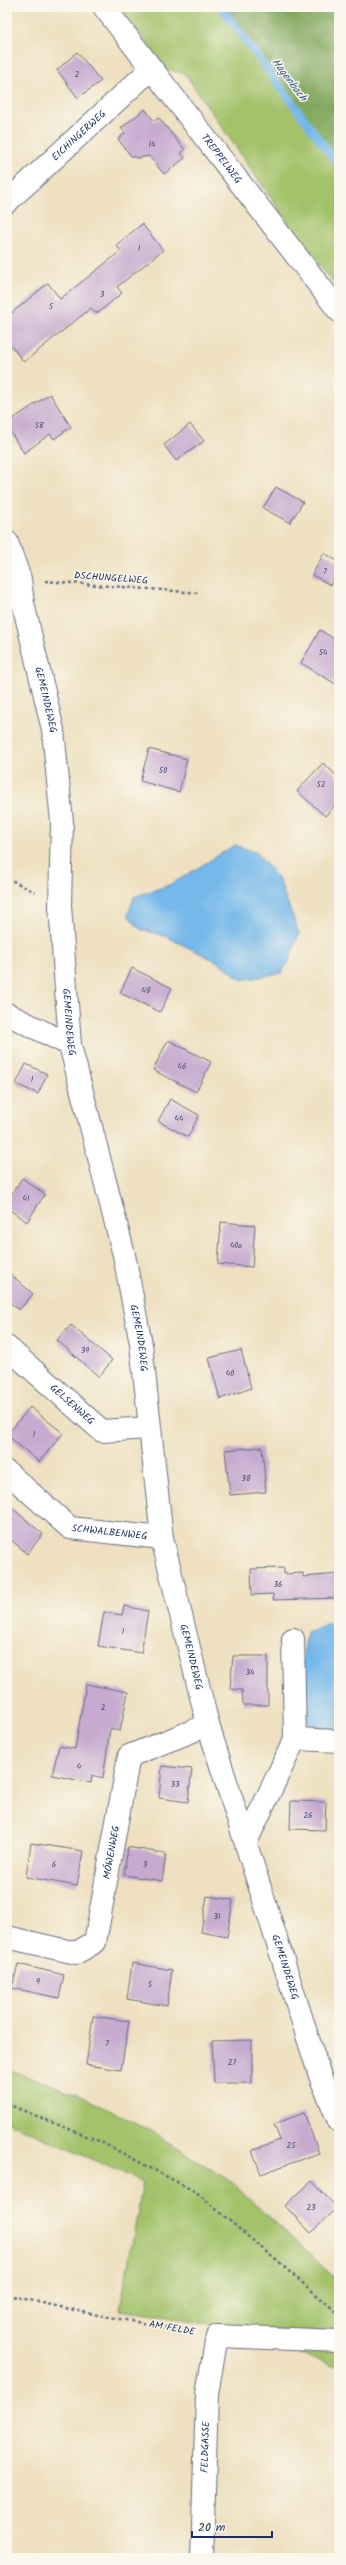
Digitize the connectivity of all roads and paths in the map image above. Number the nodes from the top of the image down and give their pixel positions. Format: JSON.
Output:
{"nodes":[{"id":1,"x":104,"y":7,"type":"edge"},
{"id":2,"x":151,"y":69,"type":"junction"},
{"id":3,"x":7,"y":202,"type":"edge"},
{"id":4,"x":339,"y":311,"type":"edge"},
{"id":5,"x":7,"y":542,"type":"edge"},
{"id":6,"x":20,"y":579,"type":"junction"},
{"id":7,"x":200,"y":593,"type":"dead end"},
{"id":8,"x":15,"y":602,"type":"edge"},
{"id":9,"x":7,"y":1014,"type":"edge"},
{"id":10,"x":70,"y":1045,"type":"junction"},
{"id":11,"x":7,"y":1346,"type":"edge"},
{"id":12,"x":149,"y":1428,"type":"junction"},
{"id":13,"x":7,"y":1472,"type":"edge"},
{"id":14,"x":162,"y":1538,"type":"junction"},
{"id":15,"x":293,"y":1639,"type":"dead end"},
{"id":16,"x":208,"y":1725,"type":"junction"},
{"id":17,"x":294,"y":1740,"type":"junction"},
{"id":18,"x":339,"y":1741,"type":"edge"},
{"id":19,"x":246,"y":1842,"type":"junction"},
{"id":20,"x":7,"y":1936,"type":"edge"},
{"id":21,"x":7,"y":2104,"type":"edge"},
{"id":22,"x":339,"y":2122,"type":"edge"},
{"id":23,"x":7,"y":2294,"type":"edge"},
{"id":24,"x":339,"y":2314,"type":"edge"},
{"id":25,"x":217,"y":2336,"type":"junction"},
{"id":26,"x":339,"y":2341,"type":"edge"},
{"id":27,"x":202,"y":2558,"type":"edge"}],
"edges":[{"from":1,"to":2,"type":"street","name":"TREPPELWEG"},
{"from":2,"to":3,"type":"street","name":"EICHINGERWEG"},
{"from":2,"to":4,"type":"street","name":"TREPPELWEG"},
{"from":5,"to":6,"type":"street","name":"GEMEINDEWEG"},
{"from":6,"to":7,"type":"path","name":"DSCHUNGELWEG"},
{"from":6,"to":8,"type":"street","name":"GEMEINDEWEG"},
{"from":8,"to":10,"type":"street","name":"GEMEINDEWEG"},
{"from":9,"to":10,"type":"street"},
{"from":10,"to":12,"type":"street","name":"GEMEINDEWEG"},
{"from":11,"to":12,"type":"street","name":"GELSENWEG"},
{"from":12,"to":14,"type":"street","name":"GEMEINDEWEG"},
{"from":13,"to":14,"type":"street","name":"SCHWALBENWEG"},
{"from":14,"to":16,"type":"street","name":"GEMEINDEWEG"},
{"from":15,"to":17,"type":"street"},
{"from":16,"to":19,"type":"street","name":"GEMEINDEWEG"},
{"from":16,"to":20,"type":"street","name":"MÖWENWEG"},
{"from":17,"to":18,"type":"street"},
{"from":17,"to":19,"type":"street"},
{"from":19,"to":22,"type":"street","name":"GEMEINDEWEG"},
{"from":21,"to":24,"type":"path"},
{"from":23,"to":25,"type":"path","name":"AM FELDE"},
{"from":25,"to":26,"type":"street"},
{"from":25,"to":27,"type":"street","name":"FELDGASSE"}]}
